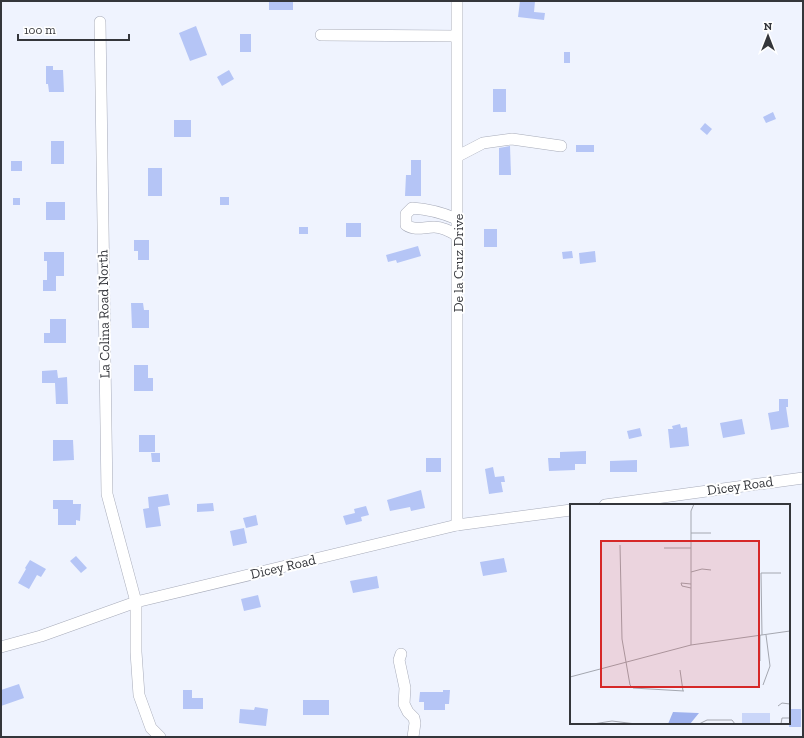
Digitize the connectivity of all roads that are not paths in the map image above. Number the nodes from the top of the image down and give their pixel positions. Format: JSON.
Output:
{"nodes":[{"id":1,"x":457,"y":1,"type":"edge"},
{"id":2,"x":100,"y":22,"type":"dead end"},
{"id":3,"x":321,"y":35,"type":"dead end"},
{"id":4,"x":456,"y":36,"type":"junction"},
{"id":5,"x":561,"y":146,"type":"dead end"},
{"id":6,"x":458,"y":156,"type":"junction"},
{"id":7,"x":458,"y":219,"type":"junction"},
{"id":8,"x":458,"y":236,"type":"junction"},
{"id":9,"x":803,"y":478,"type":"edge"},
{"id":10,"x":612,"y":504,"type":"edge"},
{"id":11,"x":570,"y":510,"type":"edge"},
{"id":12,"x":457,"y":526,"type":"junction"},
{"id":13,"x":136,"y":602,"type":"junction"},
{"id":14,"x":1,"y":647,"type":"edge"},
{"id":15,"x":401,"y":654,"type":"dead end"},
{"id":16,"x":160,"y":737,"type":"edge"},
{"id":17,"x":413,"y":737,"type":"edge"}],
"edges":[{"from":1,"to":4,"type":"street","name":"De la Cruz Drive"},
{"from":2,"to":13,"type":"street","name":"La Colina Road North"},
{"from":3,"to":4,"type":"street"},
{"from":4,"to":6,"type":"street","name":"De la Cruz Drive"},
{"from":5,"to":6,"type":"street"},
{"from":6,"to":7,"type":"street","name":"De la Cruz Drive"},
{"from":7,"to":8,"type":"street","name":"De la Cruz Drive"},
{"from":7,"to":8,"type":"street"},
{"from":8,"to":12,"type":"street","name":"De la Cruz Drive"},
{"from":9,"to":10,"type":"street","name":"Dicey Road"},
{"from":11,"to":12,"type":"street","name":"Dicey Road"},
{"from":12,"to":13,"type":"street","name":"Dicey Road"},
{"from":13,"to":14,"type":"street","name":"Dicey Road"},
{"from":13,"to":16,"type":"street","name":"La Colina Road North"},
{"from":15,"to":17,"type":"street"}]}
